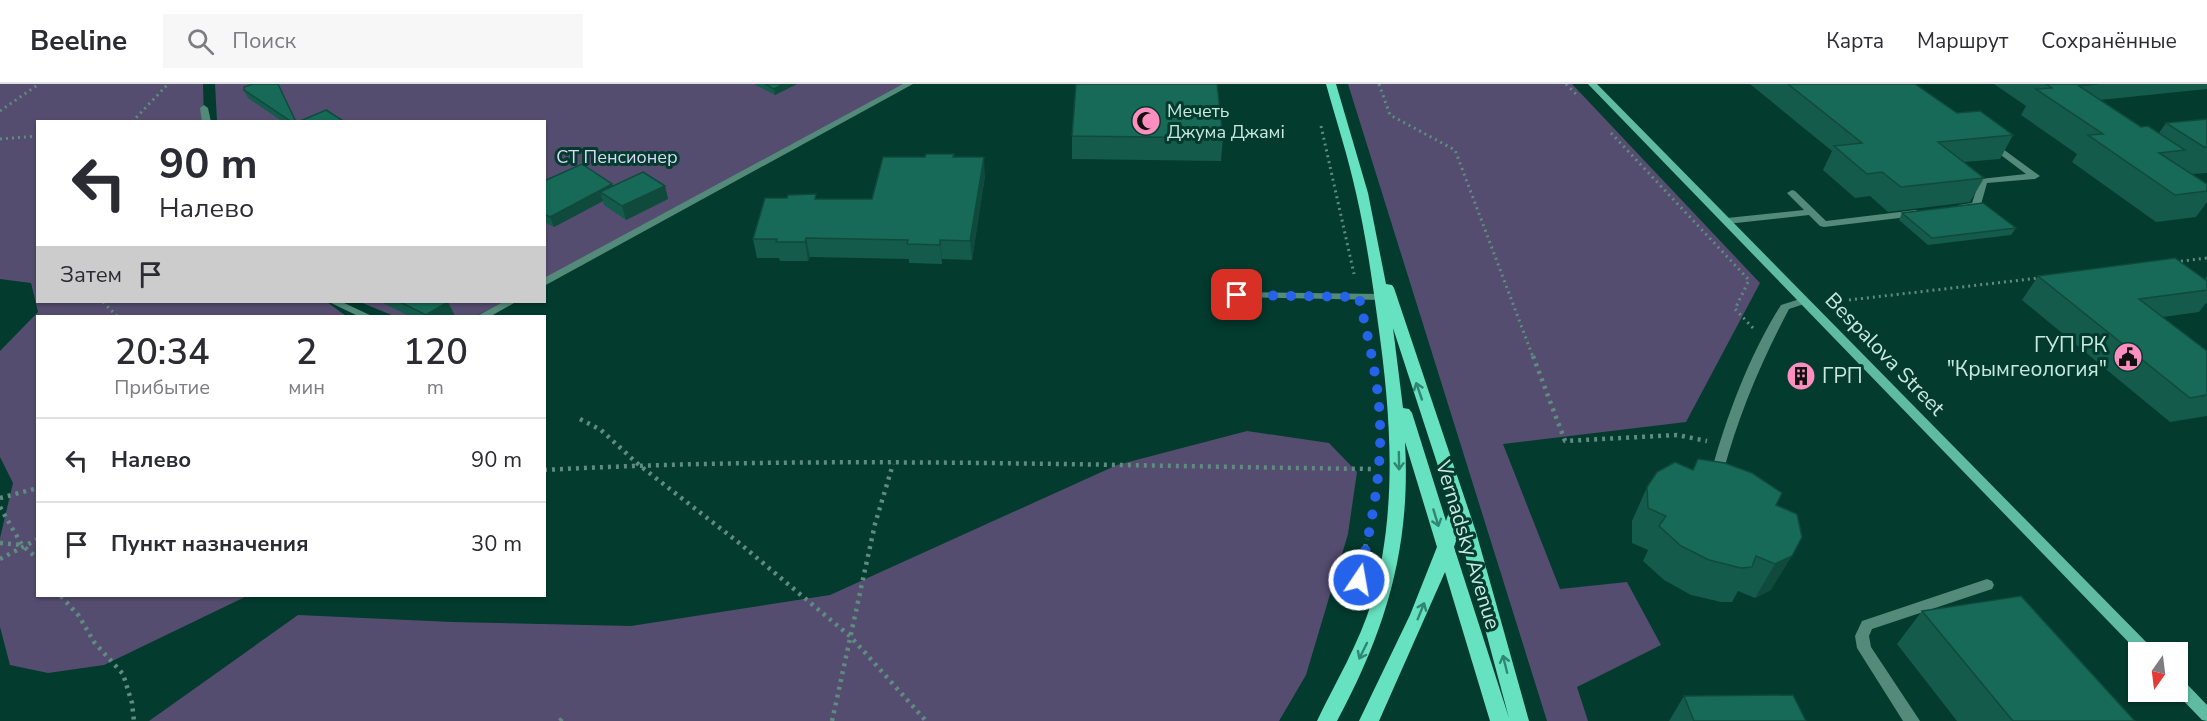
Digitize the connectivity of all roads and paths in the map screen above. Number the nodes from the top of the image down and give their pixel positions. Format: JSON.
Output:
{"nodes":[{"id":1,"x":39,"y":84,"type":"edge"},
{"id":2,"x":168,"y":84,"type":"edge"},
{"id":3,"x":909,"y":84,"type":"edge"},
{"id":4,"x":1331,"y":84,"type":"edge"},
{"id":5,"x":1379,"y":84,"type":"edge"},
{"id":6,"x":1566,"y":84,"type":"edge"},
{"id":7,"x":1592,"y":84,"type":"edge"},
{"id":8,"x":1582,"y":101,"type":"dead end"},
{"id":9,"x":204,"y":108,"type":"dead end"},
{"id":10,"x":0,"y":111,"type":"edge"},
{"id":11,"x":1319,"y":117,"type":"dead end"},
{"id":12,"x":132,"y":120,"type":"edge"},
{"id":13,"x":207,"y":120,"type":"edge"},
{"id":14,"x":1606,"y":127,"type":"dead end"},
{"id":15,"x":36,"y":136,"type":"edge"},
{"id":16,"x":0,"y":139,"type":"edge"},
{"id":17,"x":1988,"y":141,"type":"edge"},
{"id":18,"x":1792,"y":193,"type":"dead end"},
{"id":19,"x":1952,"y":208,"type":"edge"},
{"id":20,"x":1812,"y":212,"type":"junction"},
{"id":21,"x":1929,"y":212,"type":"edge"},
{"id":22,"x":1727,"y":221,"type":"junction"},
{"id":23,"x":1371,"y":239,"type":"junction"},
{"id":24,"x":2207,"y":258,"type":"edge"},
{"id":25,"x":2168,"y":263,"type":"edge"},
{"id":26,"x":2050,"y":277,"type":"edge"},
{"id":27,"x":546,"y":282,"type":"edge"},
{"id":28,"x":1237,"y":295,"type":"dead end"},
{"id":29,"x":1359,"y":297,"type":"junction"},
{"id":30,"x":1381,"y":297,"type":"junction"},
{"id":31,"x":1849,"y":300,"type":"dead end"},
{"id":32,"x":1803,"y":301,"type":"junction"},
{"id":33,"x":104,"y":303,"type":"edge"},
{"id":34,"x":336,"y":303,"type":"edge"},
{"id":35,"x":509,"y":303,"type":"edge"},
{"id":36,"x":116,"y":315,"type":"edge"},
{"id":37,"x":364,"y":315,"type":"edge"},
{"id":38,"x":485,"y":315,"type":"edge"},
{"id":39,"x":1766,"y":342,"type":"junction"},
{"id":40,"x":1394,"y":381,"type":"junction"},
{"id":41,"x":580,"y":419,"type":"dead end"},
{"id":42,"x":1725,"y":446,"type":"junction"},
{"id":43,"x":893,"y":464,"type":"junction"},
{"id":44,"x":639,"y":465,"type":"junction"},
{"id":45,"x":546,"y":470,"type":"edge"},
{"id":46,"x":1718,"y":473,"type":"edge"},
{"id":47,"x":1377,"y":479,"type":"dead end"},
{"id":48,"x":36,"y":489,"type":"edge"},
{"id":49,"x":0,"y":498,"type":"edge"},
{"id":50,"x":1460,"y":506,"type":"junction"},
{"id":51,"x":0,"y":507,"type":"edge"},
{"id":52,"x":1369,"y":533,"type":"dead end"},
{"id":53,"x":36,"y":540,"type":"edge"},
{"id":54,"x":0,"y":543,"type":"edge"},
{"id":55,"x":22,"y":545,"type":"junction"},
{"id":56,"x":1446,"y":551,"type":"junction"},
{"id":57,"x":36,"y":557,"type":"edge"},
{"id":58,"x":0,"y":559,"type":"edge"},
{"id":59,"x":1987,"y":585,"type":"dead end"},
{"id":60,"x":62,"y":597,"type":"edge"},
{"id":61,"x":1354,"y":603,"type":"dead end"},
{"id":62,"x":851,"y":637,"type":"junction"},
{"id":63,"x":2137,"y":642,"type":"edge"},
{"id":64,"x":2188,"y":695,"type":"edge"},
{"id":65,"x":2207,"y":715,"type":"edge"},
{"id":66,"x":134,"y":721,"type":"edge"},
{"id":67,"x":832,"y":721,"type":"edge"},
{"id":68,"x":926,"y":721,"type":"edge"},
{"id":69,"x":1327,"y":721,"type":"edge"},
{"id":70,"x":1369,"y":721,"type":"edge"},
{"id":71,"x":1500,"y":721,"type":"edge"},
{"id":72,"x":1519,"y":721,"type":"edge"},
{"id":73,"x":1912,"y":721,"type":"edge"}],
"edges":[{"from":1,"to":10,"type":"path"},
{"from":2,"to":12,"type":"path"},
{"from":3,"to":27,"type":"lane"},
{"from":4,"to":23,"type":"main road"},
{"from":5,"to":42,"type":"path"},
{"from":6,"to":8,"type":"path"},
{"from":7,"to":22,"type":"main road","name":"Bespalova Street"},
{"from":9,"to":13,"type":"lane"},
{"from":11,"to":29,"type":"path"},
{"from":14,"to":39,"type":"path"},
{"from":15,"to":16,"type":"path"},
{"from":17,"to":19,"type":"lane"},
{"from":18,"to":20,"type":"lane"},
{"from":20,"to":21,"type":"lane"},
{"from":20,"to":22,"type":"lane"},
{"from":22,"to":32,"type":"main road","name":"Bespalova Street"},
{"from":23,"to":30,"type":"main road"},
{"from":50,"to":23,"type":"main road","name":"Vernadsky Avenue","one_way":true},
{"from":24,"to":25,"type":"path"},
{"from":26,"to":31,"type":"path"},
{"from":28,"to":29,"type":"lane"},
{"from":29,"to":30,"type":"lane"},
{"from":30,"to":40,"type":"main road"},
{"from":32,"to":39,"type":"lane"},
{"from":32,"to":63,"type":"main road","name":"Bespalova Street"},
{"from":33,"to":36,"type":"path"},
{"from":34,"to":37,"type":"lane"},
{"from":35,"to":38,"type":"lane"},
{"from":39,"to":42,"type":"lane"},
{"from":40,"to":56,"type":"main road","name":"Vernadsky Avenue","one_way":true},
{"from":40,"to":69,"type":"main road","one_way":true},
{"from":41,"to":44,"type":"path"},
{"from":42,"to":46,"type":"lane"},
{"from":43,"to":44,"type":"path"},
{"from":43,"to":47,"type":"path"},
{"from":43,"to":62,"type":"path"},
{"from":44,"to":45,"type":"path"},
{"from":44,"to":62,"type":"path"},
{"from":48,"to":49,"type":"path"},
{"from":50,"to":56,"type":"main road"},
{"from":72,"to":50,"type":"main road","name":"Vernadsky Avenue","one_way":true},
{"from":51,"to":55,"type":"path"},
{"from":52,"to":61,"type":"path"},
{"from":53,"to":55,"type":"path"},
{"from":54,"to":55,"type":"path"},
{"from":55,"to":57,"type":"path"},
{"from":55,"to":58,"type":"path"},
{"from":70,"to":56,"type":"main road","one_way":true},
{"from":56,"to":71,"type":"main road","name":"Vernadsky Avenue"},
{"from":59,"to":73,"type":"lane"},
{"from":60,"to":66,"type":"path"},
{"from":62,"to":67,"type":"path"},
{"from":62,"to":68,"type":"path"},
{"from":64,"to":65,"type":"main road"}]}
